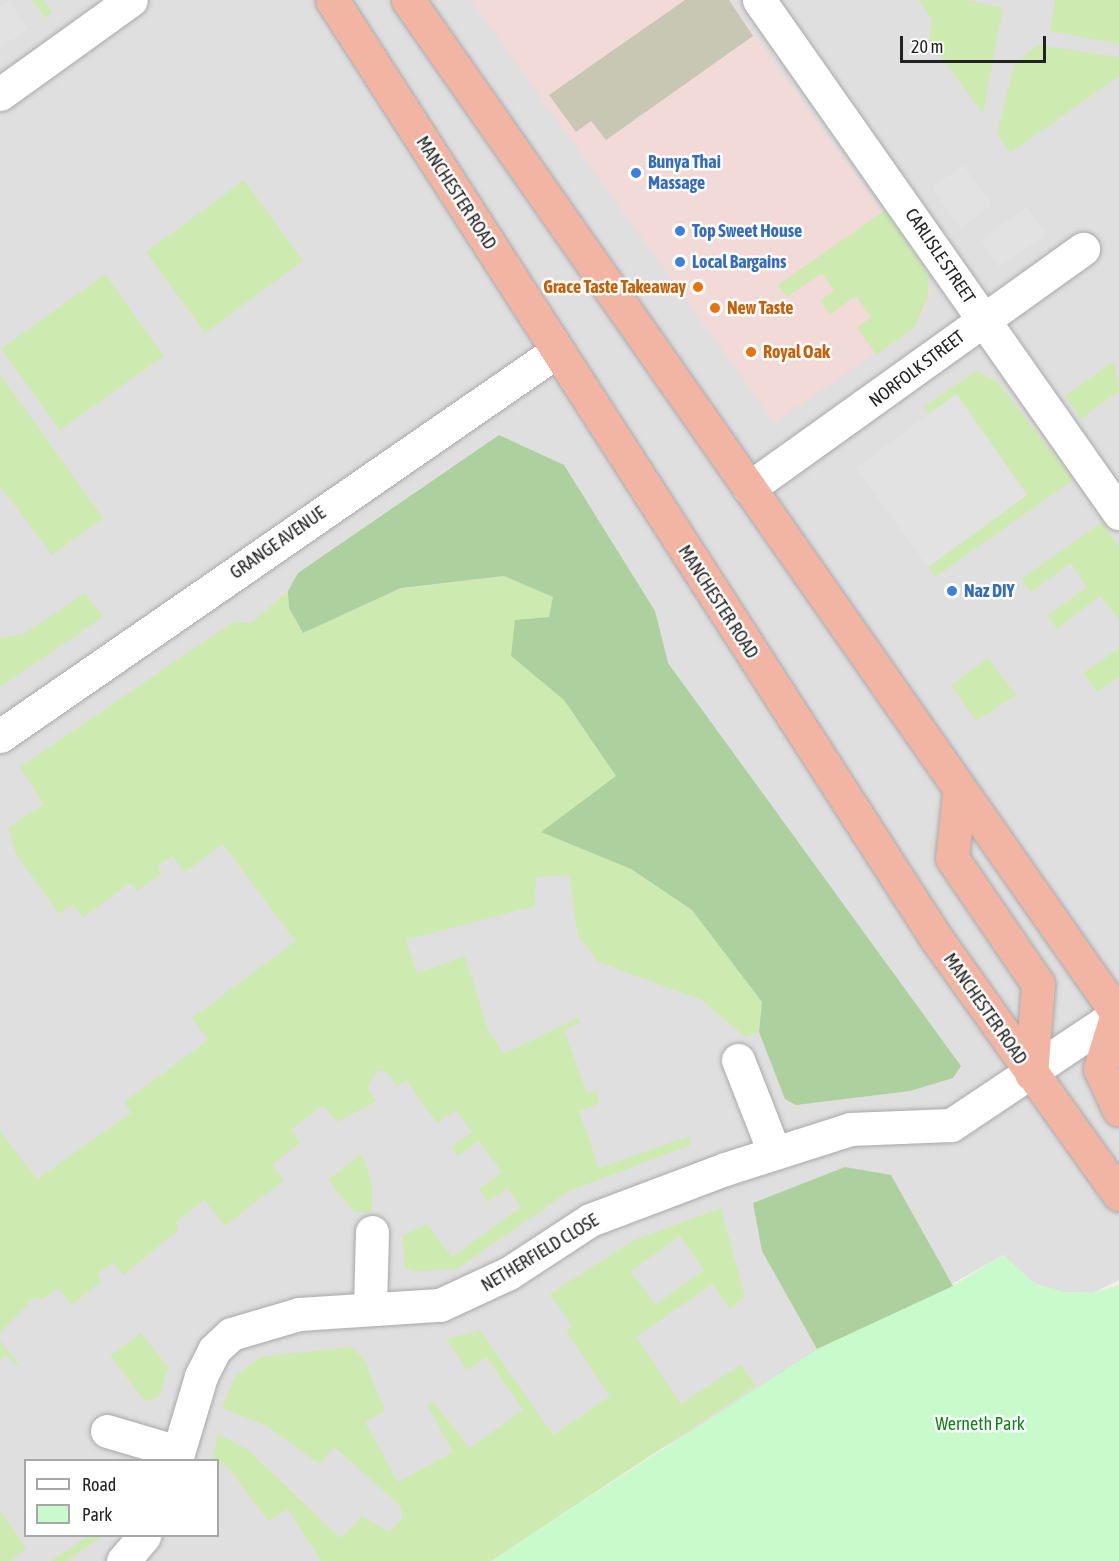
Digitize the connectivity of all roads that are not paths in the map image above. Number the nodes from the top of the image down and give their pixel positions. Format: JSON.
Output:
{"nodes":[{"id":1,"x":131,"y":0,"type":"edge"},
{"id":2,"x":332,"y":0,"type":"edge"},
{"id":3,"x":408,"y":0,"type":"edge"},
{"id":4,"x":759,"y":0,"type":"edge"},
{"id":5,"x":0,"y":94,"type":"edge"},
{"id":6,"x":1083,"y":249,"type":"dead end"},
{"id":7,"x":983,"y":321,"type":"junction"},
{"id":8,"x":557,"y":351,"type":"junction"},
{"id":9,"x":749,"y":488,"type":"junction"},
{"id":10,"x":1119,"y":513,"type":"edge"},
{"id":11,"x":0,"y":736,"type":"edge"},
{"id":12,"x":959,"y":794,"type":"junction"},
{"id":13,"x":1118,"y":1015,"type":"edge"},
{"id":14,"x":738,"y":1060,"type":"dead end"},
{"id":15,"x":1031,"y":1074,"type":"junction"},
{"id":16,"x":1119,"y":1110,"type":"edge"},
{"id":17,"x":774,"y":1152,"type":"junction"},
{"id":18,"x":1119,"y":1195,"type":"edge"},
{"id":19,"x":372,"y":1232,"type":"dead end"},
{"id":20,"x":370,"y":1308,"type":"junction"},
{"id":21,"x":107,"y":1431,"type":"dead end"},
{"id":22,"x":177,"y":1456,"type":"edge"},
{"id":23,"x":143,"y":1537,"type":"edge"},
{"id":24,"x":123,"y":1561,"type":"edge"}],
"edges":[{"from":1,"to":5,"type":"street"},
{"from":2,"to":8,"type":"highway","name":"MANCHESTER ROAD"},
{"from":3,"to":9,"type":"highway"},
{"from":4,"to":7,"type":"street","name":"CARLISLE STREET"},
{"from":6,"to":7,"type":"street","name":"NORFOLK STREET"},
{"from":7,"to":9,"type":"street","name":"NORFOLK STREET"},
{"from":7,"to":10,"type":"street","name":"CARLISLE STREET"},
{"from":8,"to":11,"type":"street","name":"GRANGE AVENUE"},
{"from":8,"to":15,"type":"highway","name":"MANCHESTER ROAD"},
{"from":9,"to":12,"type":"highway"},
{"from":12,"to":13,"type":"highway"},
{"from":12,"to":15,"type":"highway"},
{"from":13,"to":15,"type":"street","name":"NETHERFIELD CLOSE"},
{"from":13,"to":16,"type":"highway"},
{"from":14,"to":17,"type":"street"},
{"from":15,"to":17,"type":"street","name":"NETHERFIELD CLOSE"},
{"from":15,"to":18,"type":"highway","name":"MANCHESTER ROAD"},
{"from":17,"to":20,"type":"street","name":"NETHERFIELD CLOSE"},
{"from":19,"to":20,"type":"street"},
{"from":20,"to":22,"type":"street","name":"NETHERFIELD CLOSE"},
{"from":21,"to":22,"type":"street","name":"NETHERFIELD CLOSE"},
{"from":23,"to":24,"type":"street"}]}
